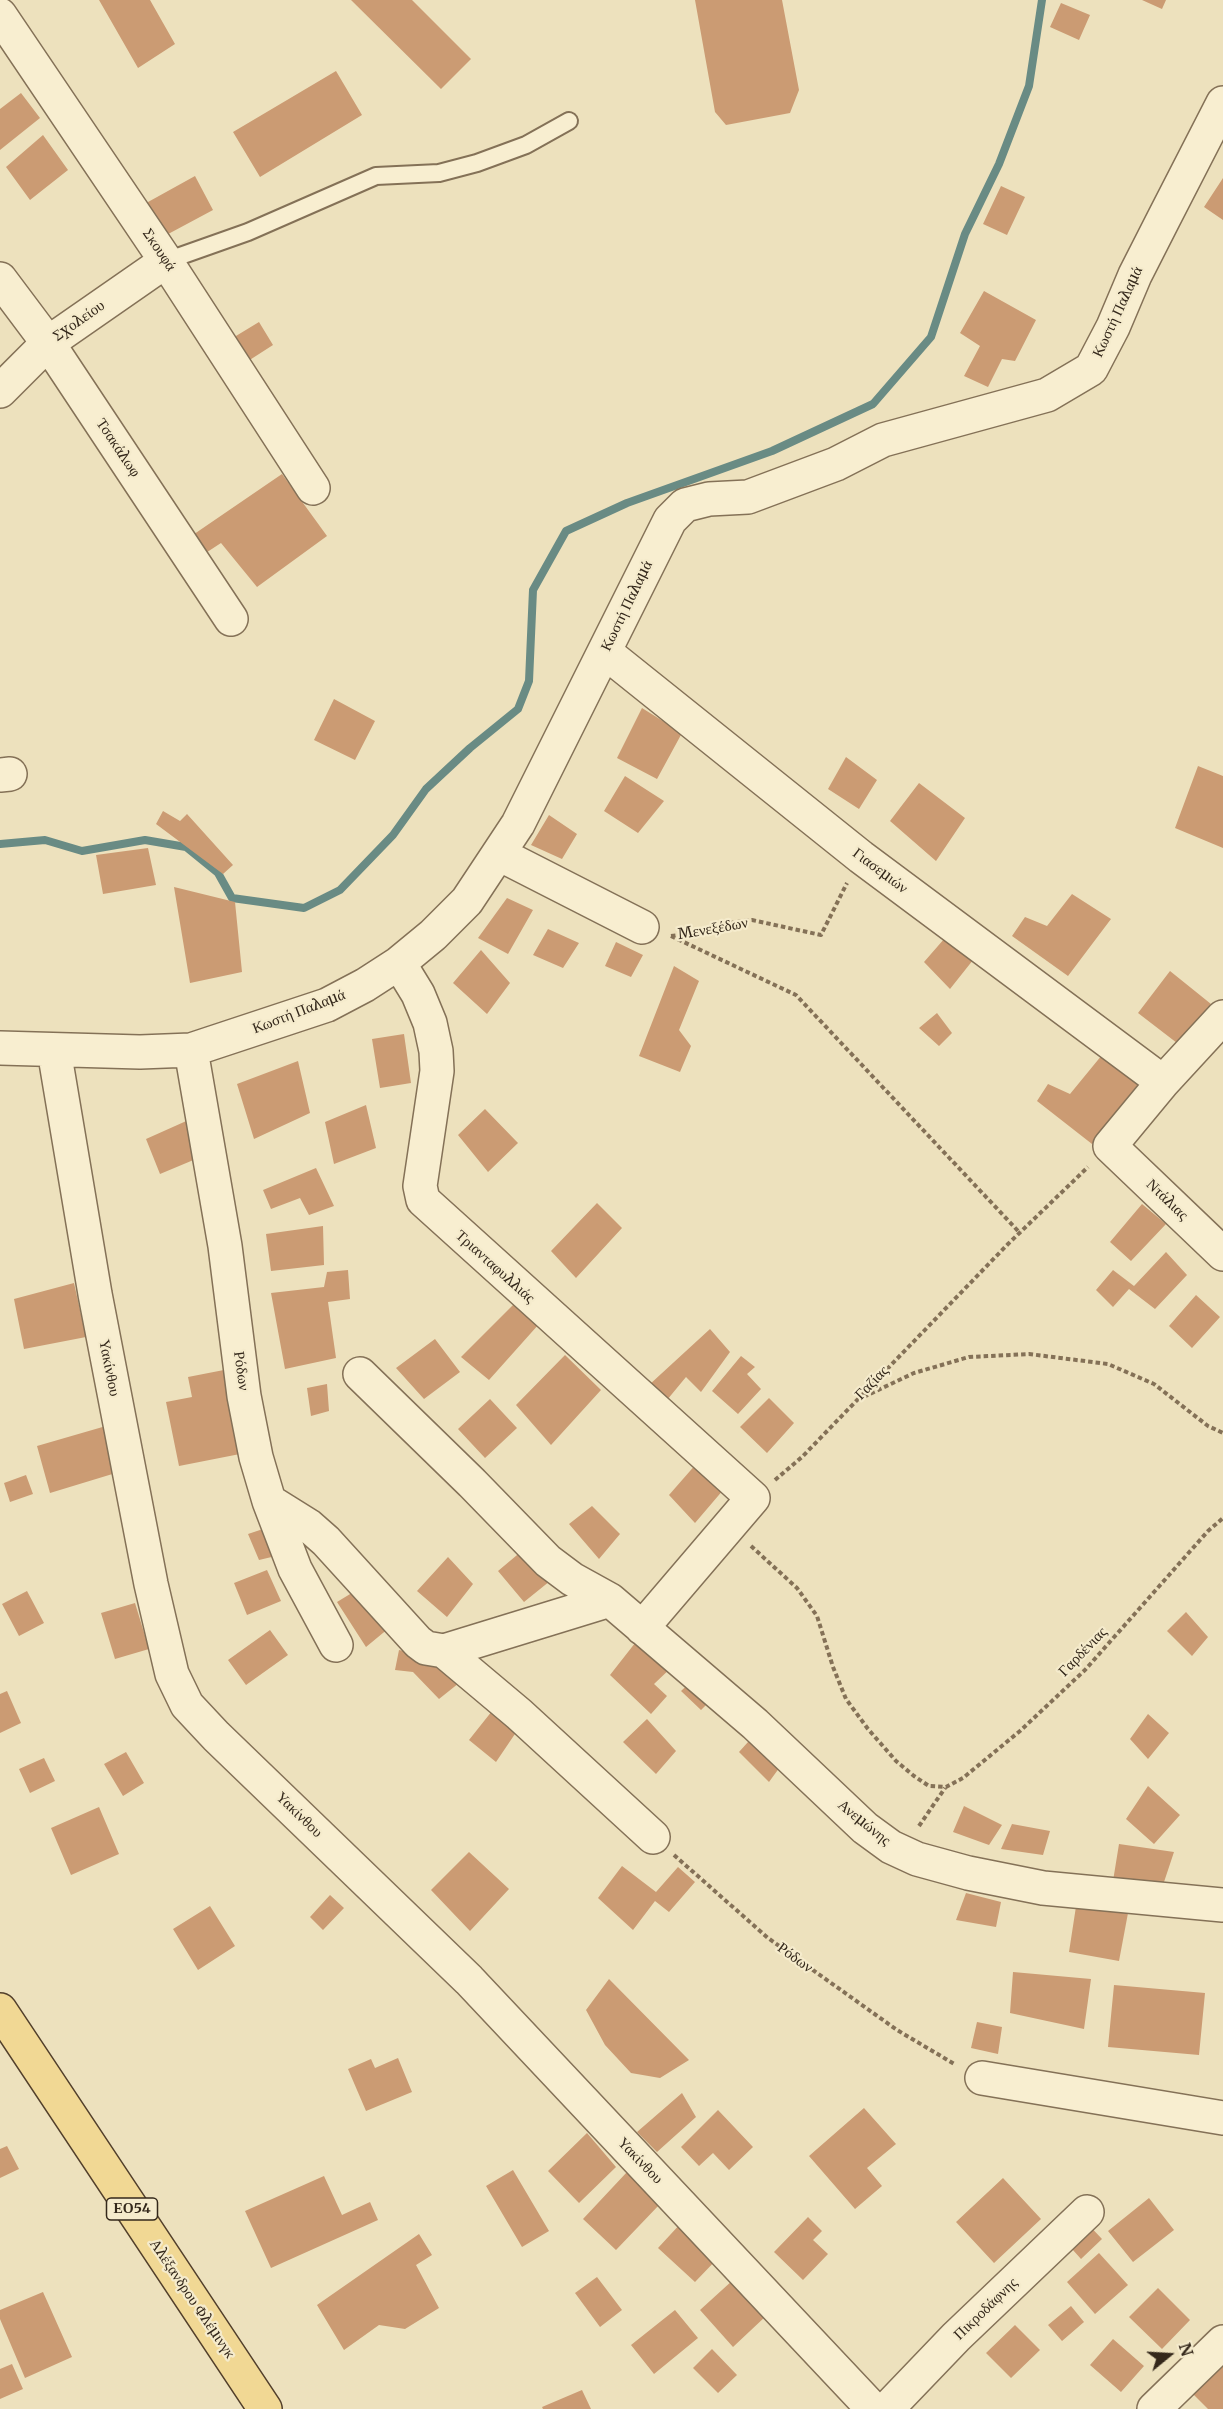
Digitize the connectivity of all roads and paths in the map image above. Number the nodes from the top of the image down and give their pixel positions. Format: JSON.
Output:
{"nodes":[{"id":1,"x":0,"y":15,"type":"edge"},
{"id":2,"x":1223,"y":103,"type":"edge"},
{"id":3,"x":570,"y":121,"type":"dead end"},
{"id":4,"x":166,"y":261,"type":"junction"},
{"id":5,"x":0,"y":279,"type":"edge"},
{"id":6,"x":48,"y":343,"type":"junction"},
{"id":7,"x":0,"y":391,"type":"edge"},
{"id":8,"x":313,"y":488,"type":"dead end"},
{"id":9,"x":231,"y":619,"type":"dead end"},
{"id":10,"x":605,"y":652,"type":"junction"},
{"id":11,"x":499,"y":854,"type":"junction"},
{"id":12,"x":861,"y":857,"type":"junction"},
{"id":13,"x":656,"y":931,"type":"junction"},
{"id":14,"x":399,"y":963,"type":"junction"},
{"id":15,"x":1223,"y":1017,"type":"edge"},
{"id":16,"x":0,"y":1048,"type":"edge"},
{"id":17,"x":54,"y":1050,"type":"junction"},
{"id":18,"x":191,"y":1050,"type":"junction"},
{"id":19,"x":1163,"y":1082,"type":"junction"},
{"id":20,"x":1110,"y":1146,"type":"junction"},
{"id":21,"x":1020,"y":1233,"type":"junction"},
{"id":22,"x":1223,"y":1254,"type":"edge"},
{"id":23,"x":360,"y":1374,"type":"dead end"},
{"id":24,"x":854,"y":1401,"type":"junction"},
{"id":25,"x":1223,"y":1433,"type":"edge"},
{"id":26,"x":753,"y":1498,"type":"junction"},
{"id":27,"x":269,"y":1501,"type":"junction"},
{"id":28,"x":1223,"y":1518,"type":"edge"},
{"id":29,"x":730,"y":1527,"type":"junction"},
{"id":30,"x":609,"y":1600,"type":"junction"},
{"id":31,"x":642,"y":1628,"type":"junction"},
{"id":32,"x":336,"y":1646,"type":"dead end"},
{"id":33,"x":444,"y":1651,"type":"junction"},
{"id":34,"x":946,"y":1787,"type":"junction"},
{"id":35,"x":653,"y":1837,"type":"joint"},
{"id":36,"x":917,"y":1859,"type":"junction"},
{"id":37,"x":1218,"y":1896,"type":"edge"},
{"id":38,"x":0,"y":2010,"type":"edge"},
{"id":39,"x":982,"y":2078,"type":"joint"},
{"id":40,"x":1223,"y":2118,"type":"edge"},
{"id":41,"x":1087,"y":2212,"type":"dead end"},
{"id":42,"x":1223,"y":2342,"type":"edge"},
{"id":43,"x":265,"y":2409,"type":"edge"},
{"id":44,"x":873,"y":2409,"type":"edge"},
{"id":45,"x":887,"y":2409,"type":"edge"},
{"id":46,"x":1154,"y":2409,"type":"edge"}],
"edges":[{"from":1,"to":4,"type":"street","name":"Σκουφά"},
{"from":2,"to":10,"type":"street","name":"Κωστή Παλαμά"},
{"from":3,"to":4,"type":"lane"},
{"from":4,"to":6,"type":"street","name":"Σχολείου"},
{"from":4,"to":8,"type":"street","name":"Σκουφά"},
{"from":5,"to":6,"type":"street","name":"Τσακάλωφ"},
{"from":6,"to":7,"type":"street","name":"Σχολείου"},
{"from":6,"to":9,"type":"street","name":"Τσακάλωφ"},
{"from":10,"to":11,"type":"street","name":"Κωστή Παλαμά"},
{"from":10,"to":12,"type":"street","name":"Γιασεμιών"},
{"from":11,"to":13,"type":"street"},
{"from":11,"to":14,"type":"street","name":"Κωστή Παλαμά"},
{"from":12,"to":13,"type":"path","name":"Μενεξέδων"},
{"from":12,"to":19,"type":"street","name":"Γιασεμιών"},
{"from":13,"to":21,"type":"path"},
{"from":14,"to":18,"type":"street","name":"Κωστή Παλαμά"},
{"from":14,"to":26,"type":"street","name":"Τριανταφυλλιάς"},
{"from":15,"to":19,"type":"street"},
{"from":16,"to":17,"type":"street","name":"Κωστή Παλαμά"},
{"from":17,"to":18,"type":"street","name":"Κωστή Παλαμά"},
{"from":17,"to":44,"type":"street","name":"Υακίνθου"},
{"from":18,"to":27,"type":"street","name":"Ρόδων"},
{"from":19,"to":20,"type":"street"},
{"from":20,"to":21,"type":"path","name":"Γαζίας"},
{"from":20,"to":22,"type":"street","name":"Ντάλιας"},
{"from":21,"to":24,"type":"path","name":"Γαζίας"},
{"from":23,"to":30,"type":"street","name":"Ανεμώνης"},
{"from":24,"to":25,"type":"path"},
{"from":24,"to":26,"type":"path","name":"Γαζίας"},
{"from":26,"to":29,"type":"street"},
{"from":27,"to":32,"type":"street","name":"Ρόδων"},
{"from":27,"to":33,"type":"street"},
{"from":28,"to":34,"type":"path","name":"Γαρδένιας"},
{"from":29,"to":31,"type":"street"},
{"from":29,"to":34,"type":"path"},
{"from":30,"to":31,"type":"street","name":"Ανεμώνης"},
{"from":30,"to":33,"type":"street"},
{"from":31,"to":36,"type":"street","name":"Ανεμώνης"},
{"from":33,"to":35,"type":"street"},
{"from":34,"to":36,"type":"path"},
{"from":35,"to":39,"type":"path","name":"Ρόδων"},
{"from":36,"to":37,"type":"street","name":"Ανεμώνης"},
{"from":38,"to":43,"type":"main road","name":"Αλέξανδρου Φλέμινγκ","number":"ΕΟ54"},
{"from":39,"to":40,"type":"street"},
{"from":41,"to":45,"type":"street","name":"Πικροδάφνης"},
{"from":42,"to":46,"type":"street"}]}
